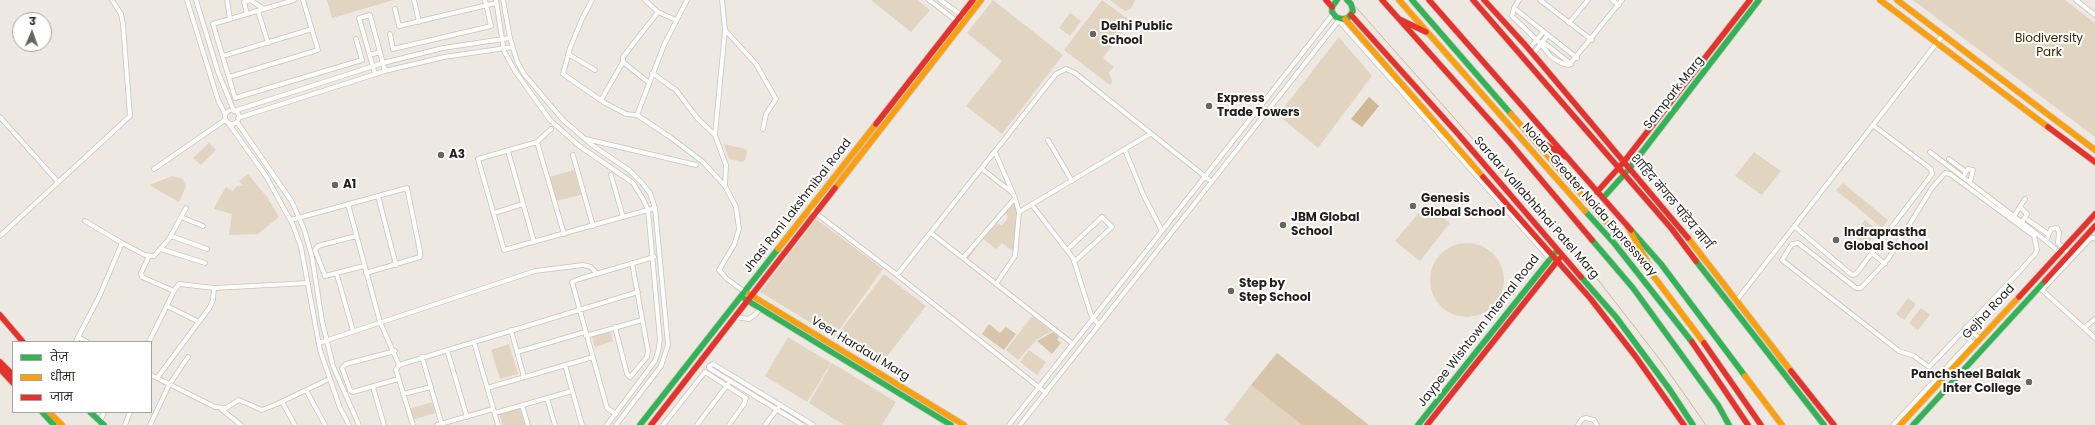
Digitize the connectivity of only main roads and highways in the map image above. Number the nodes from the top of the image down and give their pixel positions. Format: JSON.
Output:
{"nodes":[{"id":1,"x":973,"y":0,"type":"edge"},
{"id":2,"x":981,"y":0,"type":"edge"},
{"id":3,"x":1326,"y":0,"type":"edge"},
{"id":4,"x":1338,"y":0,"type":"edge"},
{"id":5,"x":1347,"y":0,"type":"edge"},
{"id":6,"x":1356,"y":0,"type":"edge"},
{"id":7,"x":1382,"y":0,"type":"edge"},
{"id":8,"x":1399,"y":0,"type":"edge"},
{"id":9,"x":1412,"y":0,"type":"edge"},
{"id":10,"x":1429,"y":0,"type":"edge"},
{"id":11,"x":1473,"y":0,"type":"edge"},
{"id":12,"x":1484,"y":0,"type":"edge"},
{"id":13,"x":1750,"y":0,"type":"edge"},
{"id":14,"x":1759,"y":0,"type":"edge"},
{"id":15,"x":1880,"y":0,"type":"edge"},
{"id":16,"x":1897,"y":0,"type":"edge"},
{"id":17,"x":1332,"y":7,"type":"junction"},
{"id":18,"x":1352,"y":7,"type":"junction"},
{"id":19,"x":1351,"y":15,"type":"junction"},
{"id":20,"x":964,"y":17,"type":"junction"},
{"id":21,"x":1399,"y":19,"type":"junction"},
{"id":22,"x":1341,"y":20,"type":"junction"},
{"id":23,"x":959,"y":23,"type":"junction"},
{"id":24,"x":1429,"y":34,"type":"junction"},
{"id":25,"x":1533,"y":138,"type":"junction"},
{"id":26,"x":2095,"y":150,"type":"edge"},
{"id":27,"x":1566,"y":157,"type":"junction"},
{"id":28,"x":2095,"y":162,"type":"edge"},
{"id":29,"x":1623,"y":163,"type":"junction"},
{"id":30,"x":1618,"y":168,"type":"junction"},
{"id":31,"x":1629,"y":169,"type":"junction"},
{"id":32,"x":1624,"y":175,"type":"junction"},
{"id":33,"x":1597,"y":192,"type":"junction"},
{"id":34,"x":1603,"y":198,"type":"junction"},
{"id":35,"x":2095,"y":214,"type":"edge"},
{"id":36,"x":1627,"y":225,"type":"junction"},
{"id":37,"x":2095,"y":226,"type":"edge"},
{"id":38,"x":1557,"y":250,"type":"junction"},
{"id":39,"x":1562,"y":256,"type":"junction"},
{"id":40,"x":1551,"y":257,"type":"junction"},
{"id":41,"x":1557,"y":261,"type":"junction"},
{"id":42,"x":1655,"y":278,"type":"junction"},
{"id":43,"x":744,"y":294,"type":"junction"},
{"id":44,"x":750,"y":298,"type":"junction"},
{"id":45,"x":0,"y":315,"type":"edge"},
{"id":46,"x":23,"y":341,"type":"edge"},
{"id":47,"x":0,"y":362,"type":"edge"},
{"id":48,"x":0,"y":369,"type":"edge"},
{"id":49,"x":12,"y":374,"type":"edge"},
{"id":50,"x":12,"y":381,"type":"edge"},
{"id":51,"x":43,"y":413,"type":"edge"},
{"id":52,"x":50,"y":413,"type":"edge"},
{"id":53,"x":91,"y":413,"type":"edge"},
{"id":54,"x":102,"y":423,"type":"edge"},
{"id":55,"x":54,"y":425,"type":"edge"},
{"id":56,"x":62,"y":425,"type":"edge"},
{"id":57,"x":640,"y":425,"type":"edge"},
{"id":58,"x":651,"y":425,"type":"edge"},
{"id":59,"x":951,"y":425,"type":"edge"},
{"id":60,"x":964,"y":425,"type":"edge"},
{"id":61,"x":1418,"y":425,"type":"edge"},
{"id":62,"x":1427,"y":425,"type":"edge"},
{"id":63,"x":1684,"y":425,"type":"edge"},
{"id":64,"x":1693,"y":425,"type":"edge"},
{"id":65,"x":1729,"y":425,"type":"edge"},
{"id":66,"x":1748,"y":425,"type":"edge"},
{"id":67,"x":1761,"y":425,"type":"edge"},
{"id":68,"x":1782,"y":425,"type":"edge"},
{"id":69,"x":1824,"y":425,"type":"edge"},
{"id":70,"x":1834,"y":425,"type":"edge"},
{"id":71,"x":1900,"y":425,"type":"edge"},
{"id":72,"x":1912,"y":425,"type":"edge"}],
"edges":[{"from":1,"to":20,"type":"main road","name":"Jhasi Rani Lakshmibai Road"},
{"from":2,"to":20,"type":"main road","name":"Jhasi Rani Lakshmibai Road"},
{"from":3,"to":17,"type":"main road"},
{"from":4,"to":17,"type":"main road"},
{"from":5,"to":18,"type":"main road"},
{"from":6,"to":18,"type":"main road"},
{"from":7,"to":21,"type":"main road"},
{"from":8,"to":24,"type":"main road","name":"Noida-Greater Noida Expressway"},
{"from":9,"to":25,"type":"main road","name":"Noida-Greater Noida Expressway"},
{"from":10,"to":27,"type":"main road"},
{"from":11,"to":30,"type":"main road"},
{"from":12,"to":29,"type":"main road","name":"शाहिद मंगल पांडेय मार्ग"},
{"from":13,"to":29,"type":"main road","name":"Sampark Marg"},
{"from":14,"to":31,"type":"main road","name":"Sampark Marg"},
{"from":15,"to":28,"type":"main road"},
{"from":16,"to":26,"type":"main road"},
{"from":17,"to":22,"type":"main road","name":"Sardar Vallabhbhai Patel Marg"},
{"from":18,"to":19,"type":"main road"},
{"from":19,"to":22,"type":"main road"},
{"from":19,"to":38,"type":"main road","name":"Sardar Vallabhbhai Patel Marg"},
{"from":20,"to":23,"type":"main road","name":"Jhasi Rani Lakshmibai Road"},
{"from":21,"to":24,"type":"main road"},
{"from":21,"to":65,"type":"main road"},
{"from":22,"to":40,"type":"main road","name":"Sardar Vallabhbhai Patel Marg"},
{"from":23,"to":43,"type":"main road","name":"Jhasi Rani Lakshmibai Road"},
{"from":23,"to":44,"type":"main road","name":"Jhasi Rani Lakshmibai Road"},
{"from":24,"to":66,"type":"main road","name":"Noida-Greater Noida Expressway"},
{"from":25,"to":27,"type":"main road"},
{"from":25,"to":42,"type":"main road","name":"Noida-Greater Noida Expressway"},
{"from":27,"to":33,"type":"main road"},
{"from":29,"to":30,"type":"main road","name":"Sampark Marg"},
{"from":29,"to":31,"type":"main road","name":"शाहिद मंगल पांडेय मार्ग"},
{"from":30,"to":32,"type":"main road"},
{"from":30,"to":33,"type":"main road","name":"Sampark Marg"},
{"from":31,"to":32,"type":"main road","name":"Sampark Marg"},
{"from":31,"to":70,"type":"main road","name":"शाहिद मंगल पांडेय मार्ग"},
{"from":32,"to":34,"type":"main road","name":"Sampark Marg"},
{"from":32,"to":69,"type":"main road"},
{"from":33,"to":34,"type":"main road"},
{"from":34,"to":36,"type":"main road"},
{"from":35,"to":71,"type":"main road","name":"Gejha Road"},
{"from":36,"to":42,"type":"main road"},
{"from":36,"to":68,"type":"main road"},
{"from":37,"to":72,"type":"main road","name":"Gejha Road"},
{"from":38,"to":39,"type":"main road","name":"Sardar Vallabhbhai Patel Marg"},
{"from":38,"to":40,"type":"main road","name":"Jaypee Wishtown Internal Road"},
{"from":39,"to":41,"type":"main road","name":"Jaypee Wishtown Internal Road"},
{"from":39,"to":64,"type":"main road","name":"Sardar Vallabhbhai Patel Marg"},
{"from":40,"to":41,"type":"main road","name":"Sardar Vallabhbhai Patel Marg"},
{"from":40,"to":61,"type":"main road","name":"Jaypee Wishtown Internal Road"},
{"from":41,"to":62,"type":"main road","name":"Jaypee Wishtown Internal Road"},
{"from":41,"to":63,"type":"main road","name":"Sardar Vallabhbhai Patel Marg"},
{"from":42,"to":67,"type":"main road","name":"Noida-Greater Noida Expressway"},
{"from":43,"to":44,"type":"main road","name":"Veer Hardaul Marg"},
{"from":43,"to":57,"type":"main road","name":"Jhasi Rani Lakshmibai Road"},
{"from":44,"to":58,"type":"main road","name":"Jhasi Rani Lakshmibai Road"},
{"from":44,"to":59,"type":"main road","name":"Veer Hardaul Marg"},
{"from":44,"to":60,"type":"main road","name":"Veer Hardaul Marg"},
{"from":45,"to":46,"type":"main road"},
{"from":47,"to":49,"type":"main road"},
{"from":48,"to":50,"type":"main road"},
{"from":51,"to":55,"type":"main road"},
{"from":52,"to":56,"type":"main road"},
{"from":53,"to":54,"type":"main road"}]}
